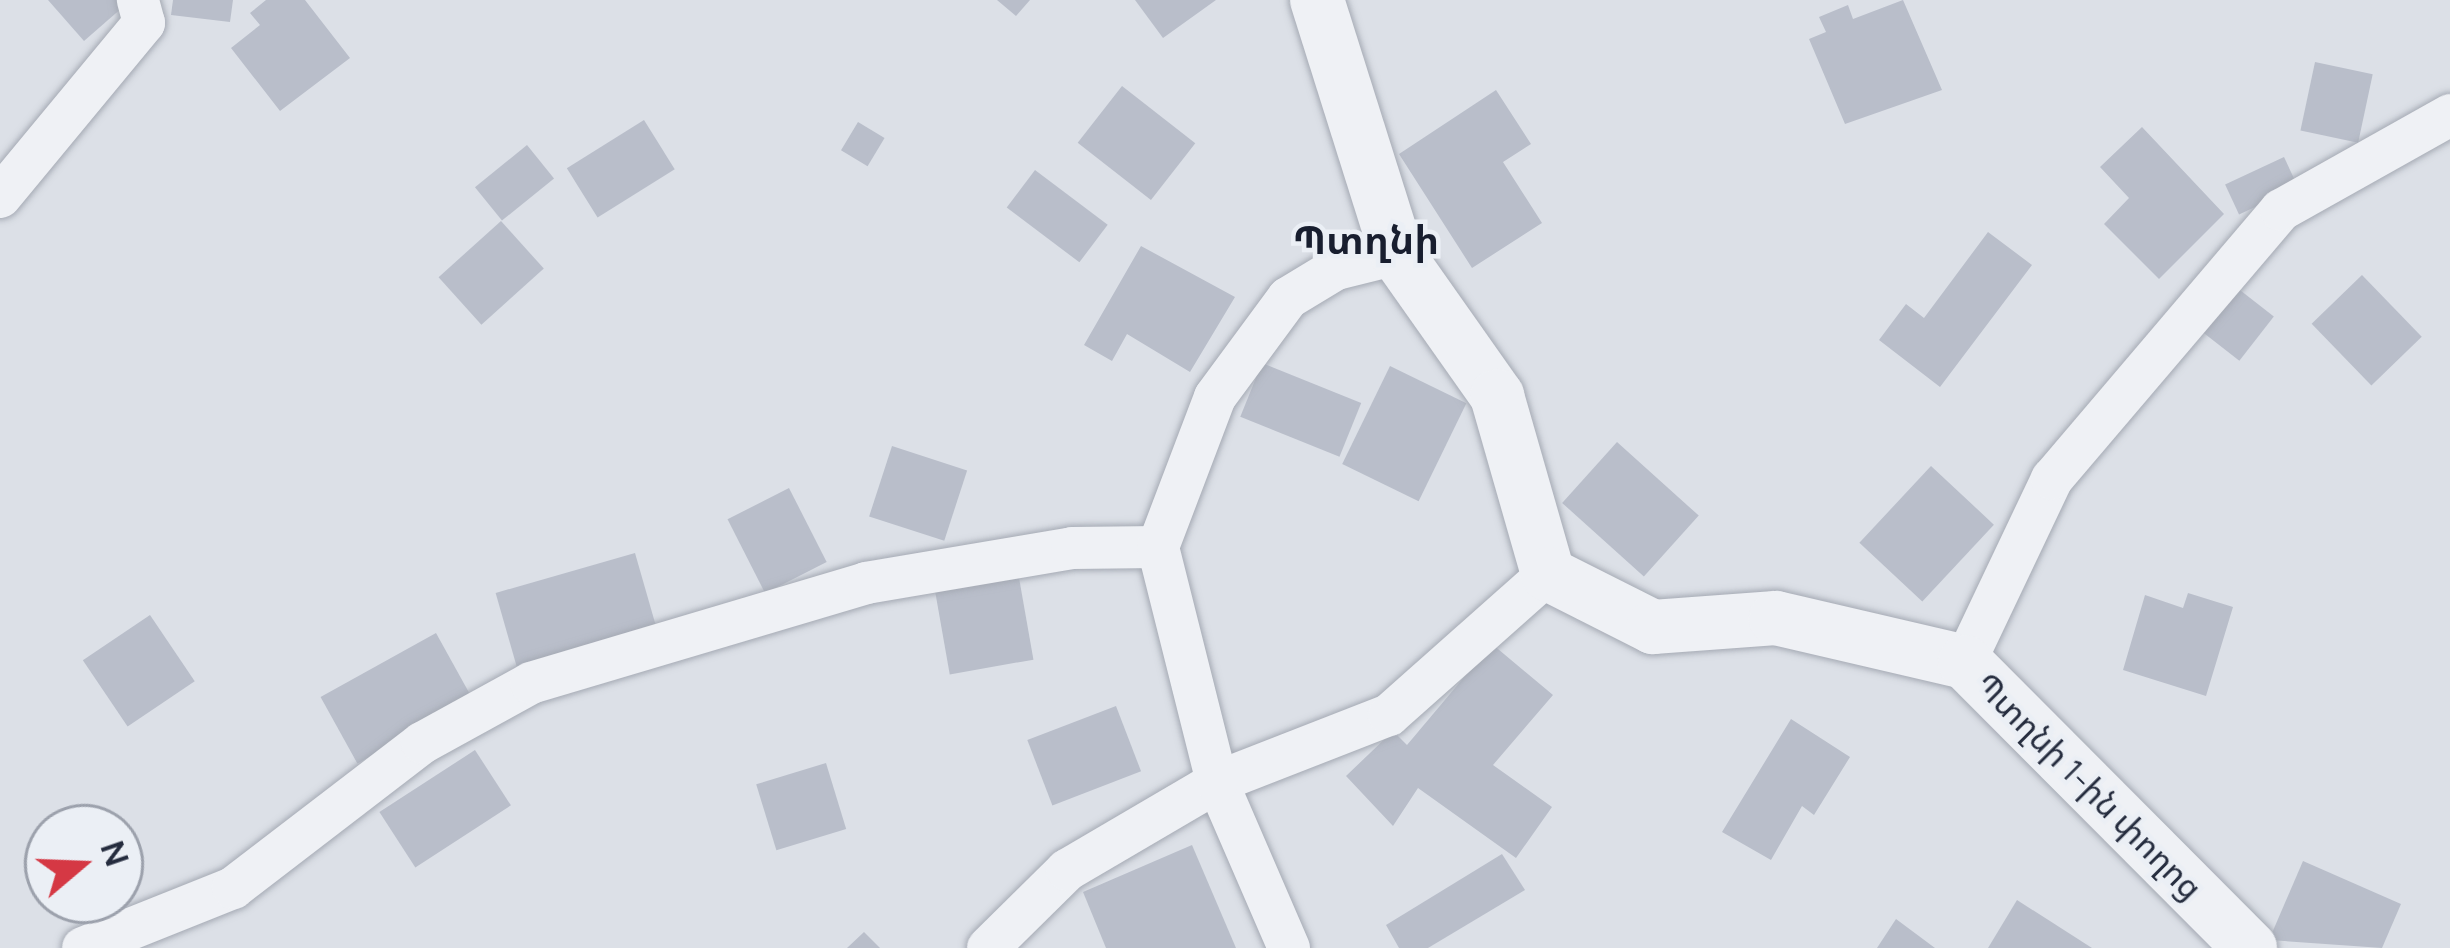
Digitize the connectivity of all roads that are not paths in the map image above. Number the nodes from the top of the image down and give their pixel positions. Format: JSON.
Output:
{"nodes":[{"id":1,"x":138,"y":0,"type":"edge"},
{"id":2,"x":1331,"y":8,"type":"edge"},
{"id":3,"x":2450,"y":115,"type":"edge"},
{"id":4,"x":0,"y":197,"type":"edge"},
{"id":5,"x":1396,"y":254,"type":"junction"},
{"id":6,"x":1158,"y":547,"type":"junction"},
{"id":7,"x":1548,"y":574,"type":"junction"},
{"id":8,"x":1965,"y":662,"type":"junction"},
{"id":9,"x":1217,"y":782,"type":"junction"},
{"id":10,"x":83,"y":948,"type":"edge"},
{"id":11,"x":988,"y":948,"type":"edge"},
{"id":12,"x":1289,"y":948,"type":"edge"},
{"id":13,"x":2250,"y":948,"type":"edge"}],
"edges":[{"from":1,"to":4,"type":"street"},
{"from":2,"to":5,"type":"street"},
{"from":3,"to":8,"type":"street"},
{"from":5,"to":6,"type":"street"},
{"from":5,"to":7,"type":"street"},
{"from":6,"to":9,"type":"street"},
{"from":6,"to":10,"type":"street"},
{"from":7,"to":8,"type":"street","name":"Պտղնի 1-ին փողոց"},
{"from":7,"to":9,"type":"street"},
{"from":8,"to":13,"type":"street","name":"Պտղնի 1-ին փողոց"},
{"from":9,"to":11,"type":"street"},
{"from":9,"to":12,"type":"street"}]}
